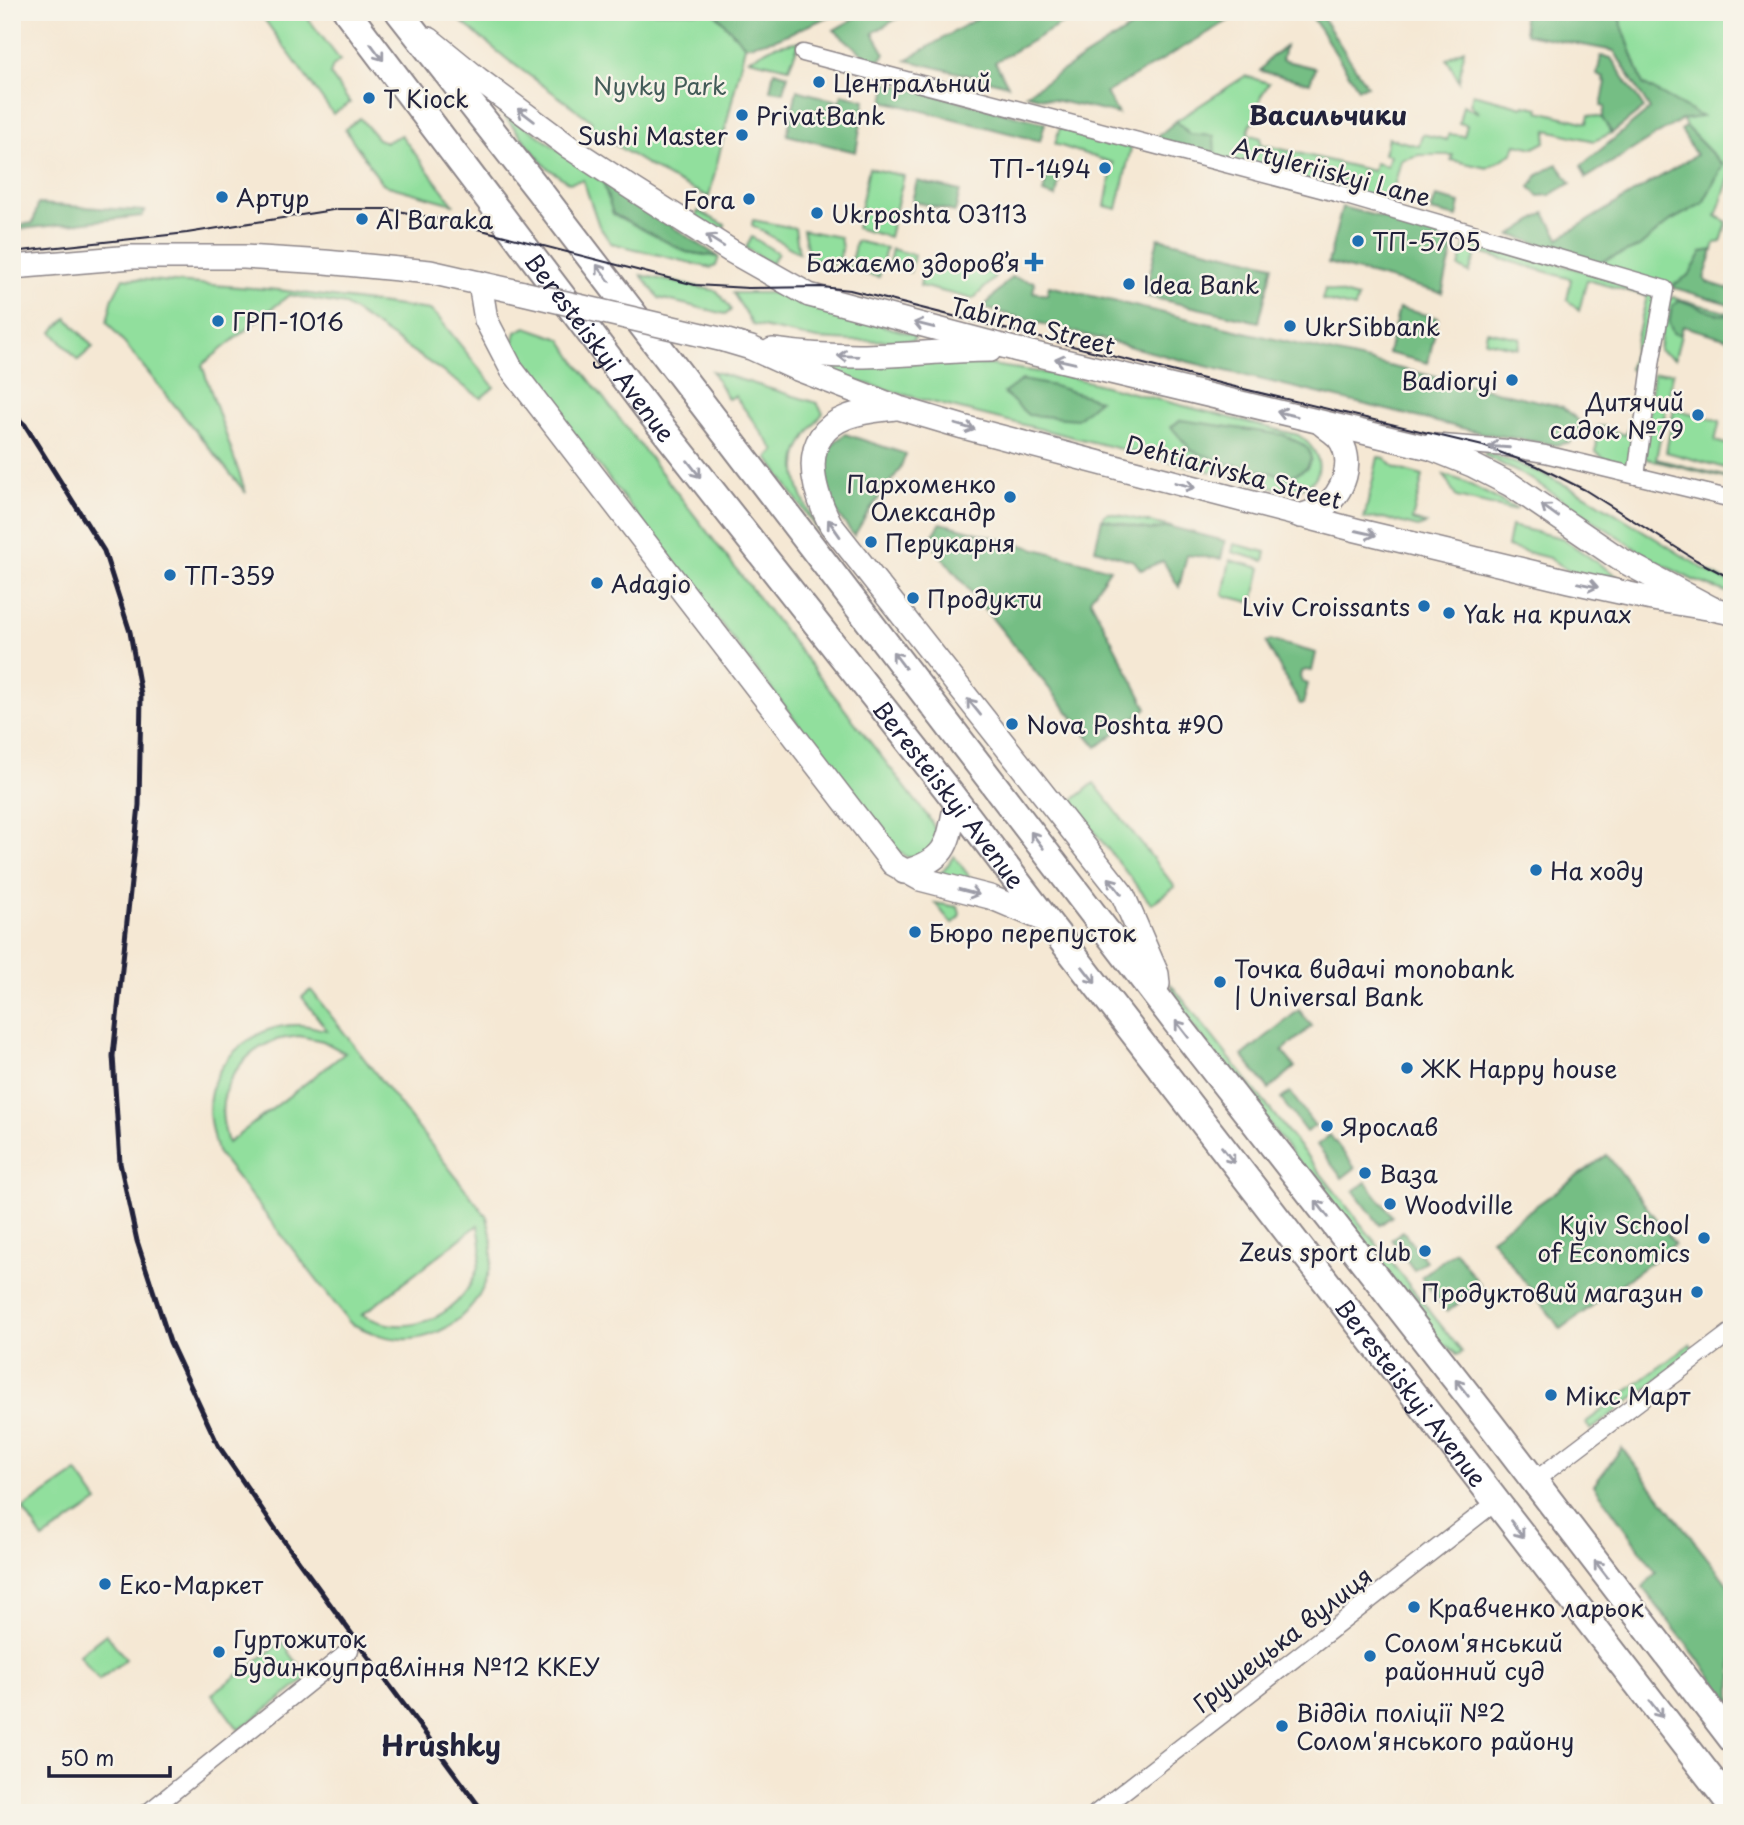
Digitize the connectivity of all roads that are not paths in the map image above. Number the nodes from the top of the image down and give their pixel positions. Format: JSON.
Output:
{"nodes":[{"id":1,"x":347,"y":12,"type":"edge"},
{"id":2,"x":400,"y":13,"type":"edge"},
{"id":3,"x":803,"y":53,"type":"dead end"},
{"id":4,"x":12,"y":267,"type":"edge"},
{"id":5,"x":480,"y":283,"type":"junction"},
{"id":6,"x":751,"y":348,"type":"junction"},
{"id":7,"x":1014,"y":349,"type":"junction"},
{"id":8,"x":899,"y":408,"type":"junction"},
{"id":9,"x":1320,"y":422,"type":"junction"},
{"id":10,"x":1401,"y":440,"type":"junction"},
{"id":11,"x":1636,"y":476,"type":"junction"},
{"id":12,"x":1732,"y":499,"type":"edge"},
{"id":13,"x":1300,"y":516,"type":"junction"},
{"id":14,"x":1723,"y":611,"type":"edge"},
{"id":15,"x":956,"y":802,"type":"junction"},
{"id":16,"x":904,"y":872,"type":"junction"},
{"id":17,"x":1047,"y":921,"type":"junction"},
{"id":18,"x":1153,"y":992,"type":"junction"},
{"id":19,"x":1732,"y":1331,"type":"edge"},
{"id":20,"x":1534,"y":1481,"type":"junction"},
{"id":21,"x":1496,"y":1502,"type":"junction"},
{"id":22,"x":351,"y":1650,"type":"dead end"},
{"id":23,"x":1732,"y":1739,"type":"edge"},
{"id":24,"x":1732,"y":1807,"type":"edge"},
{"id":25,"x":147,"y":1813,"type":"edge"},
{"id":26,"x":1096,"y":1813,"type":"edge"}],
"edges":[{"from":1,"to":15,"type":"main road","name":"Beresteiskyi Avenue","one_way":true},
{"from":7,"to":2,"type":"main road","name":"Tabirna Street","one_way":true},
{"from":18,"to":2,"type":"main road","name":"Beresteiskyi Avenue","one_way":true},
{"from":3,"to":11,"type":"street","name":"Artyleriiskyi Lane"},
{"from":4,"to":5,"type":"main road","name":"Dehtiarivska Street"},
{"from":5,"to":6,"type":"main road","name":"Dehtiarivska Street","bridge":true},
{"from":5,"to":16,"type":"main road"},
{"from":7,"to":6,"type":"main road","name":"Dehtiarivska Street","one_way":true},
{"from":6,"to":8,"type":"main road","name":"Dehtiarivska Street"},
{"from":9,"to":7,"type":"main road","name":"Tabirna Street","one_way":true},
{"from":8,"to":13,"type":"main road","name":"Dehtiarivska Street","one_way":true},
{"from":18,"to":8,"type":"main road","one_way":true},
{"from":9,"to":10,"type":"main road","name":"Tabirna Street"},
{"from":9,"to":13,"type":"main road"},
{"from":11,"to":10,"type":"street","name":"Tabirna Street","one_way":true},
{"from":14,"to":10,"type":"main road","name":"Dehtiarivska Street","one_way":true},
{"from":11,"to":12,"type":"street","name":"Tabirna Street"},
{"from":13,"to":14,"type":"main road","name":"Dehtiarivska Street","one_way":true},
{"from":15,"to":16,"type":"main road"},
{"from":15,"to":17,"type":"main road","name":"Beresteiskyi Avenue"},
{"from":16,"to":17,"type":"main road","one_way":true},
{"from":17,"to":21,"type":"main road","name":"Beresteiskyi Avenue","one_way":true},
{"from":20,"to":18,"type":"main road","name":"Beresteiskyi Avenue","one_way":true},
{"from":19,"to":20,"type":"street"},
{"from":23,"to":20,"type":"main road","name":"Beresteiskyi Avenue","one_way":true},
{"from":21,"to":24,"type":"main road","name":"Beresteiskyi Avenue","one_way":true},
{"from":21,"to":26,"type":"street","name":"Грушецька вулиця"},
{"from":22,"to":25,"type":"street"}]}
